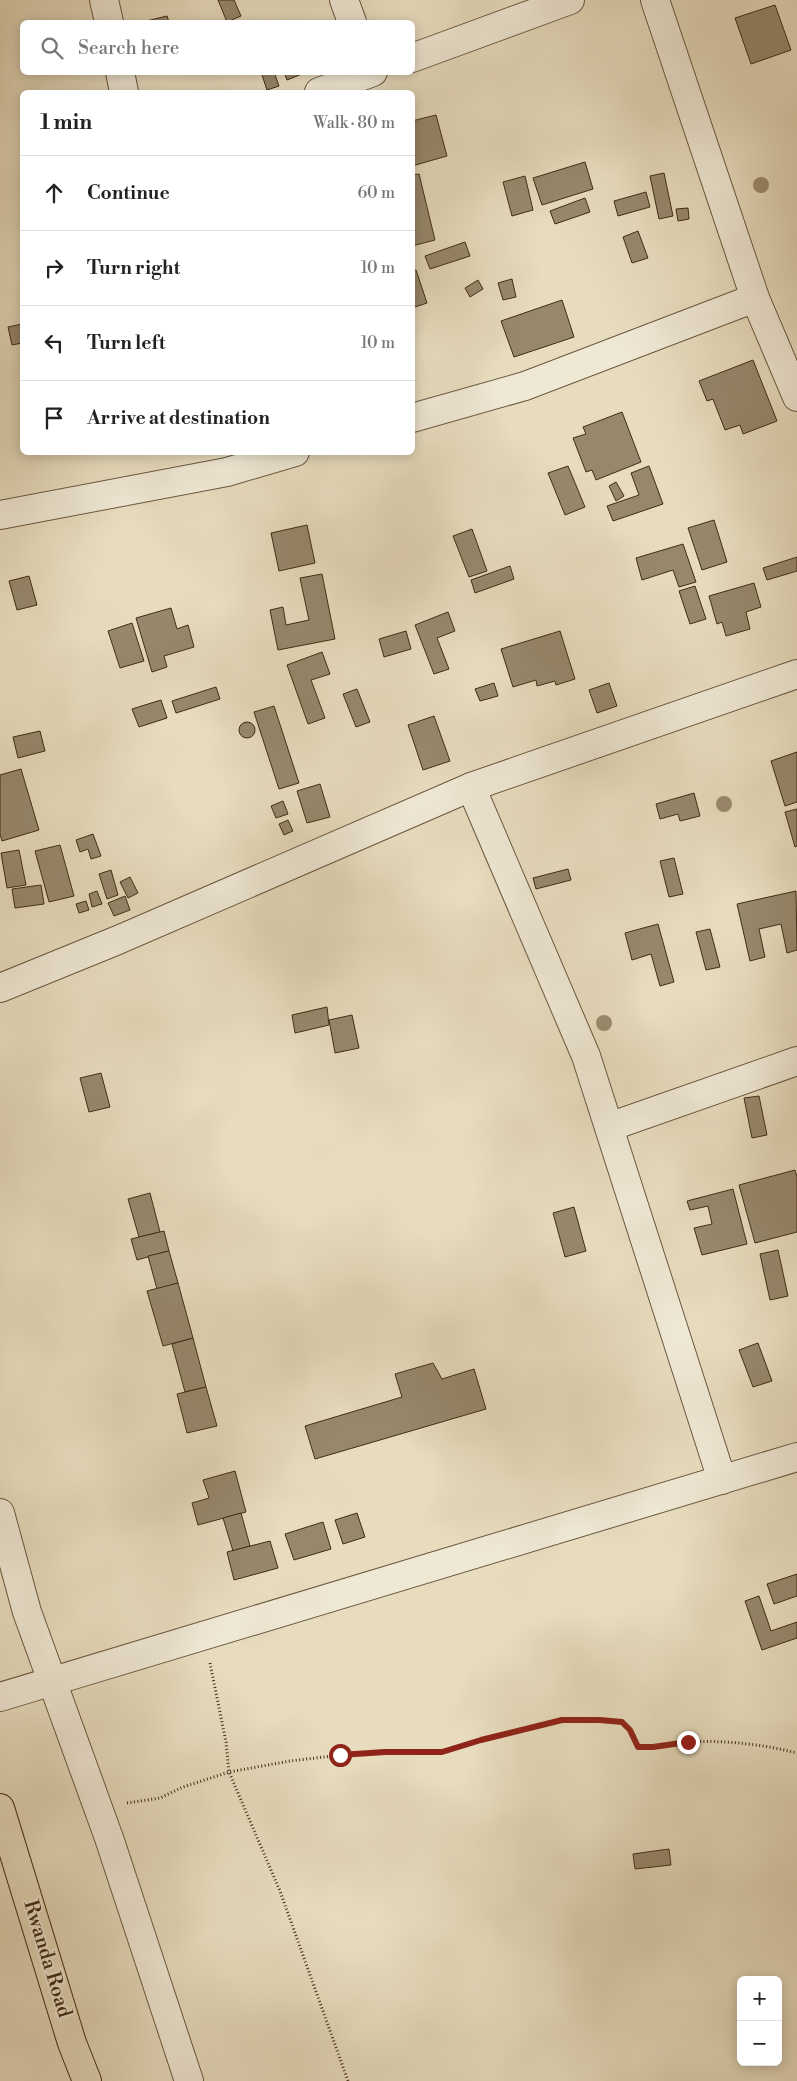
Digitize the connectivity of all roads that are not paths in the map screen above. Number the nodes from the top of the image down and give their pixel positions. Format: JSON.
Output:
{"nodes":[{"id":1,"x":104,"y":0,"type":"edge"},
{"id":2,"x":344,"y":0,"type":"edge"},
{"id":3,"x":655,"y":0,"type":"edge"},
{"id":4,"x":558,"y":2,"type":"edge"},
{"id":5,"x":109,"y":20,"type":"edge"},
{"id":6,"x":351,"y":20,"type":"edge"},
{"id":7,"x":415,"y":57,"type":"edge"},
{"id":8,"x":121,"y":75,"type":"edge"},
{"id":9,"x":366,"y":75,"type":"edge"},
{"id":10,"x":124,"y":90,"type":"edge"},
{"id":11,"x":324,"y":90,"type":"edge"},
{"id":12,"x":755,"y":298,"type":"junction"},
{"id":13,"x":797,"y":397,"type":"edge"},
{"id":14,"x":415,"y":417,"type":"edge"},
{"id":15,"x":274,"y":455,"type":"edge"},
{"id":16,"x":224,"y":462,"type":"edge"},
{"id":17,"x":0,"y":515,"type":"edge"},
{"id":18,"x":797,"y":674,"type":"edge"},
{"id":19,"x":471,"y":787,"type":"junction"},
{"id":20,"x":0,"y":988,"type":"edge"},
{"id":21,"x":797,"y":1061,"type":"edge"},
{"id":22,"x":609,"y":1126,"type":"junction"},
{"id":23,"x":797,"y":1458,"type":"edge"},
{"id":24,"x":722,"y":1480,"type":"junction"},
{"id":25,"x":0,"y":1513,"type":"edge"},
{"id":26,"x":52,"y":1680,"type":"junction"},
{"id":27,"x":0,"y":1697,"type":"edge"},
{"id":28,"x":0,"y":1808,"type":"edge"},
{"id":29,"x":87,"y":2081,"type":"edge"},
{"id":30,"x":189,"y":2081,"type":"edge"}],
"edges":[{"from":1,"to":5,"type":"street"},
{"from":2,"to":6,"type":"street"},
{"from":3,"to":12,"type":"street"},
{"from":4,"to":7,"type":"street"},
{"from":8,"to":10,"type":"street"},
{"from":9,"to":11,"type":"street"},
{"from":12,"to":13,"type":"street"},
{"from":12,"to":14,"type":"street"},
{"from":15,"to":16,"type":"street"},
{"from":16,"to":17,"type":"street"},
{"from":18,"to":19,"type":"street"},
{"from":19,"to":20,"type":"street"},
{"from":19,"to":22,"type":"street"},
{"from":21,"to":22,"type":"street"},
{"from":22,"to":24,"type":"street"},
{"from":23,"to":24,"type":"street"},
{"from":24,"to":26,"type":"street"},
{"from":25,"to":26,"type":"street"},
{"from":26,"to":27,"type":"street"},
{"from":26,"to":30,"type":"street"},
{"from":28,"to":29,"type":"highway","name":"Rwanda Road"}]}
